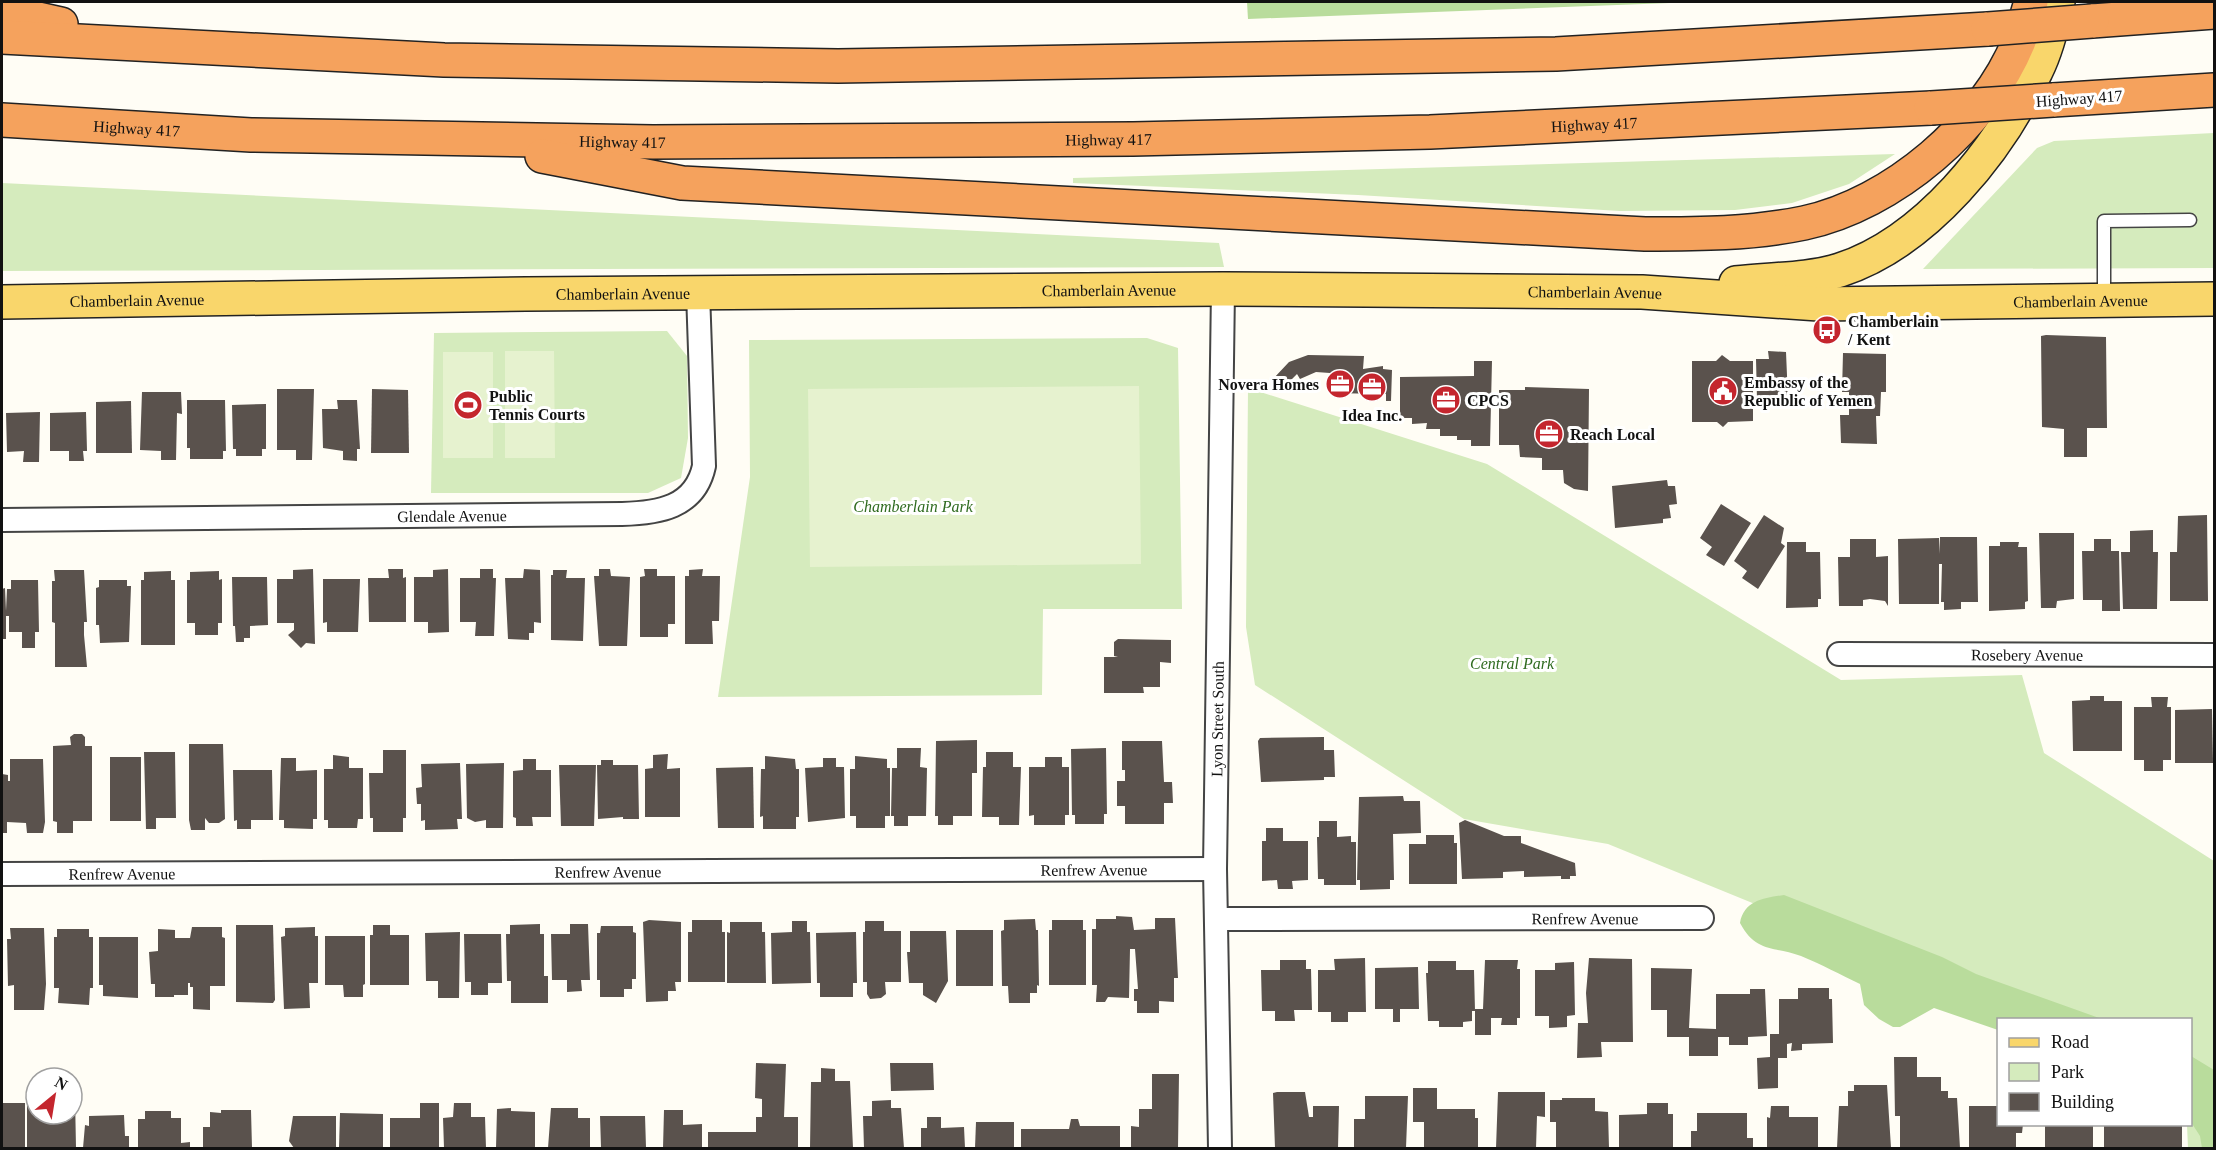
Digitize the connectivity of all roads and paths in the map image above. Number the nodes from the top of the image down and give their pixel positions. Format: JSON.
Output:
{"nodes":[{"id":1,"x":2031,"y":2,"type":"edge"},
{"id":2,"x":2058,"y":2,"type":"edge"},
{"id":3,"x":2,"y":11,"type":"edge"},
{"id":4,"x":2214,"y":12,"type":"edge"},
{"id":5,"x":2,"y":37,"type":"edge"},
{"id":6,"x":157,"y":43,"type":"junction"},
{"id":7,"x":2214,"y":90,"type":"edge"},
{"id":8,"x":2,"y":120,"type":"edge"},
{"id":9,"x":442,"y":138,"type":"junction"},
{"id":10,"x":2190,"y":220,"type":"dead end"},
{"id":11,"x":1223,"y":289,"type":"junction"},
{"id":12,"x":698,"y":292,"type":"junction"},
{"id":13,"x":1642,"y":292,"type":"junction"},
{"id":14,"x":2214,"y":299,"type":"edge"},
{"id":15,"x":2104,"y":300,"type":"junction"},
{"id":16,"x":2,"y":302,"type":"edge"},
{"id":17,"x":2,"y":520,"type":"edge"},
{"id":18,"x":1839,"y":654,"type":"dead end"},
{"id":19,"x":2214,"y":655,"type":"edge"},
{"id":20,"x":1215,"y":869,"type":"junction"},
{"id":21,"x":2,"y":874,"type":"edge"},
{"id":22,"x":1702,"y":918,"type":"dead end"},
{"id":23,"x":1216,"y":919,"type":"junction"},
{"id":24,"x":1220,"y":1149,"type":"edge"}],
"edges":[{"from":1,"to":9,"type":"highway"},
{"from":2,"to":13,"type":"main road"},
{"from":3,"to":6,"type":"highway"},
{"from":4,"to":6,"type":"highway","bridge":true},
{"from":5,"to":6,"type":"highway"},
{"from":7,"to":9,"type":"highway","name":"Highway 417","bridge":true},
{"from":8,"to":9,"type":"highway","name":"Highway 417"},
{"from":10,"to":15,"type":"lane"},
{"from":11,"to":12,"type":"main road","name":"Chamberlain Avenue"},
{"from":11,"to":13,"type":"main road","name":"Chamberlain Avenue"},
{"from":11,"to":20,"type":"street","name":"Lyon Street South"},
{"from":12,"to":16,"type":"main road","name":"Chamberlain Avenue"},
{"from":12,"to":17,"type":"street","name":"Glendale Avenue"},
{"from":13,"to":15,"type":"main road","name":"Chamberlain Avenue"},
{"from":14,"to":15,"type":"main road","name":"Chamberlain Avenue"},
{"from":18,"to":19,"type":"street","name":"Rosebery Avenue"},
{"from":20,"to":21,"type":"street","name":"Renfrew Avenue"},
{"from":20,"to":23,"type":"street","name":"Lyon Street South"},
{"from":22,"to":23,"type":"street","name":"Renfrew Avenue"},
{"from":23,"to":24,"type":"street","name":"Lyon Street South"}]}
